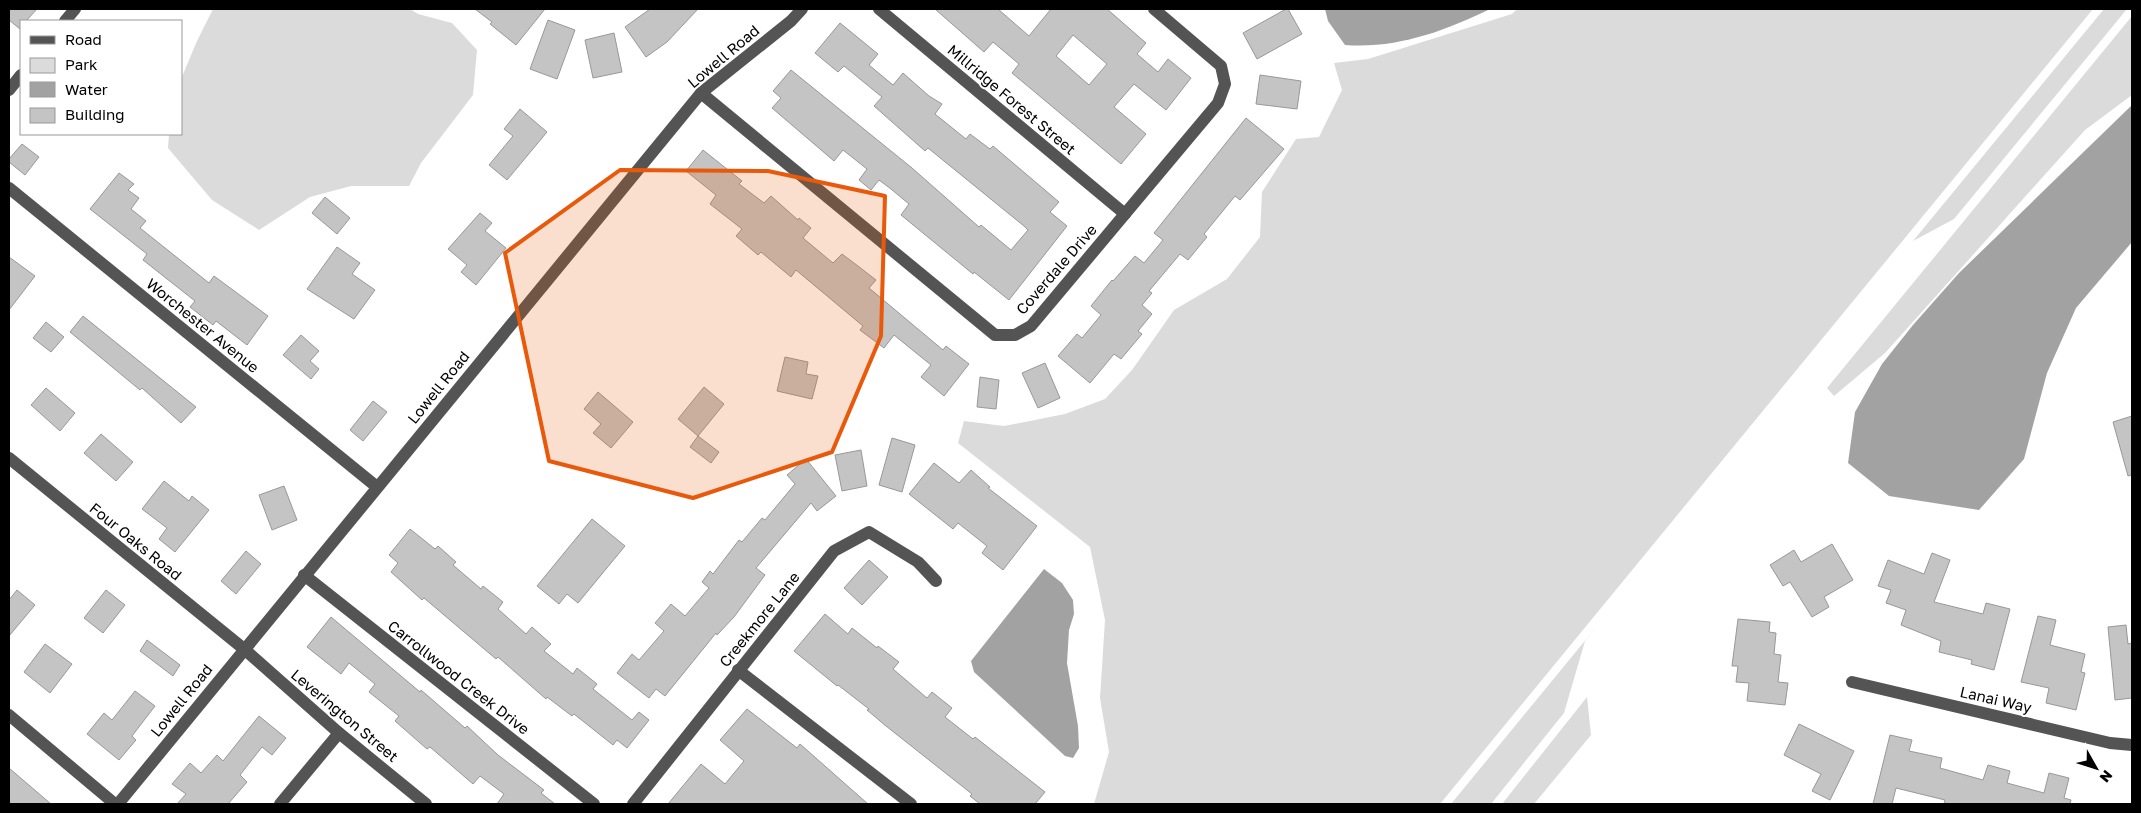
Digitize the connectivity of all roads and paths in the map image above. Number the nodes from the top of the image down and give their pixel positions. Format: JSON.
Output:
{"nodes":[{"id":1,"x":75,"y":9,"type":"edge"},
{"id":2,"x":802,"y":9,"type":"edge"},
{"id":3,"x":879,"y":9,"type":"edge"},
{"id":4,"x":1154,"y":9,"type":"edge"},
{"id":5,"x":66,"y":20,"type":"edge"},
{"id":6,"x":20,"y":76,"type":"edge"},
{"id":7,"x":9,"y":90,"type":"edge"},
{"id":8,"x":701,"y":94,"type":"junction"},
{"id":9,"x":9,"y":188,"type":"edge"},
{"id":10,"x":1125,"y":214,"type":"junction"},
{"id":11,"x":9,"y":458,"type":"edge"},
{"id":12,"x":377,"y":487,"type":"junction"},
{"id":13,"x":304,"y":575,"type":"junction"},
{"id":14,"x":936,"y":581,"type":"dead end"},
{"id":15,"x":244,"y":649,"type":"junction"},
{"id":16,"x":738,"y":670,"type":"junction"},
{"id":17,"x":1852,"y":682,"type":"dead end"},
{"id":18,"x":9,"y":715,"type":"edge"},
{"id":19,"x":339,"y":733,"type":"junction"},
{"id":20,"x":2132,"y":745,"type":"edge"},
{"id":21,"x":117,"y":804,"type":"edge"},
{"id":22,"x":280,"y":804,"type":"edge"},
{"id":23,"x":426,"y":804,"type":"edge"},
{"id":24,"x":594,"y":804,"type":"edge"},
{"id":25,"x":633,"y":804,"type":"edge"},
{"id":26,"x":911,"y":804,"type":"edge"}],
"edges":[{"from":1,"to":5,"type":"street"},
{"from":2,"to":8,"type":"street","name":"Lowell Road"},
{"from":3,"to":10,"type":"street","name":"Millridge Forest Street"},
{"from":4,"to":10,"type":"street","name":"Coverdale Drive"},
{"from":6,"to":7,"type":"street"},
{"from":8,"to":10,"type":"street","name":"Coverdale Drive"},
{"from":8,"to":12,"type":"street","name":"Lowell Road"},
{"from":9,"to":12,"type":"street","name":"Worchester Avenue"},
{"from":11,"to":15,"type":"street","name":"Four Oaks Road"},
{"from":12,"to":13,"type":"street","name":"Lowell Road"},
{"from":13,"to":15,"type":"street","name":"Lowell Road"},
{"from":13,"to":24,"type":"street","name":"Carrollwood Creek Drive"},
{"from":14,"to":16,"type":"street","name":"Creekmore Lane"},
{"from":15,"to":19,"type":"street","name":"Leverington Street"},
{"from":15,"to":21,"type":"street","name":"Lowell Road"},
{"from":16,"to":25,"type":"street","name":"Creekmore Lane"},
{"from":16,"to":26,"type":"street"},
{"from":17,"to":20,"type":"street","name":"Lanai Way"},
{"from":18,"to":21,"type":"street"},
{"from":19,"to":22,"type":"street"},
{"from":19,"to":23,"type":"street","name":"Leverington Street"}]}
